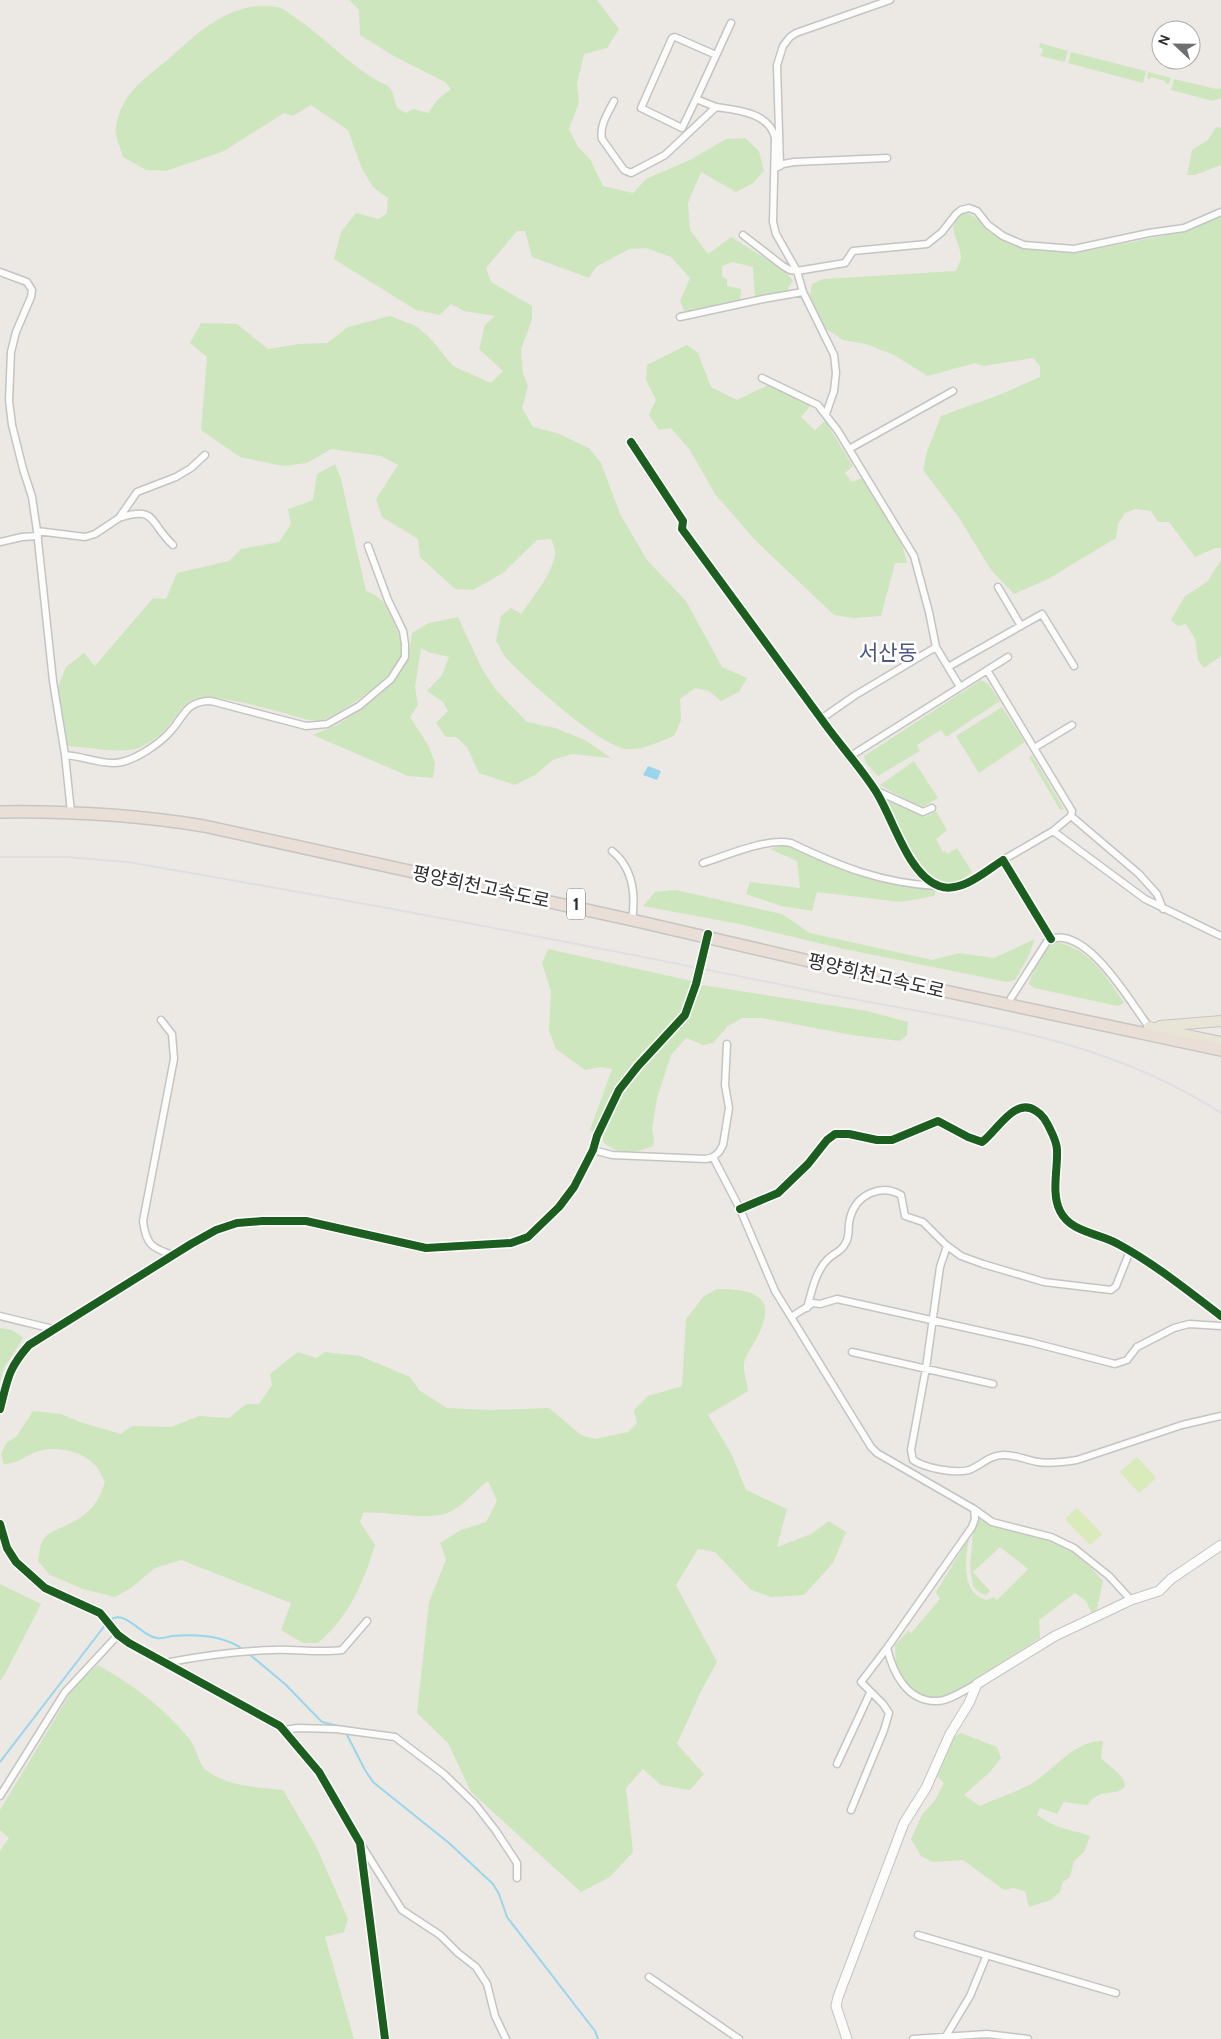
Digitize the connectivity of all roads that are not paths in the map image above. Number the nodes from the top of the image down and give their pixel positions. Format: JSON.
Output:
{"nodes":[{"id":1,"x":890,"y":0,"type":"edge"},
{"id":2,"x":731,"y":23,"type":"dead end"},
{"id":3,"x":716,"y":56,"type":"junction"},
{"id":4,"x":696,"y":99,"type":"junction"},
{"id":5,"x":614,"y":101,"type":"dead end"},
{"id":6,"x":716,"y":107,"type":"junction"},
{"id":7,"x":887,"y":158,"type":"dead end"},
{"id":8,"x":777,"y":167,"type":"junction"},
{"id":9,"x":1221,"y":212,"type":"edge"},
{"id":10,"x":743,"y":235,"type":"dead end"},
{"id":11,"x":797,"y":271,"type":"junction"},
{"id":12,"x":0,"y":272,"type":"edge"},
{"id":13,"x":803,"y":292,"type":"junction"},
{"id":14,"x":680,"y":317,"type":"dead end"},
{"id":15,"x":762,"y":378,"type":"dead end"},
{"id":16,"x":953,"y":391,"type":"dead end"},
{"id":17,"x":826,"y":414,"type":"junction"},
{"id":18,"x":631,"y":442,"type":"dead end"},
{"id":19,"x":849,"y":449,"type":"junction"},
{"id":20,"x":205,"y":455,"type":"dead end"},
{"id":21,"x":119,"y":518,"type":"junction"},
{"id":22,"x":38,"y":534,"type":"junction"},
{"id":23,"x":0,"y":542,"type":"edge"},
{"id":24,"x":173,"y":544,"type":"dead end"},
{"id":25,"x":368,"y":546,"type":"dead end"},
{"id":26,"x":998,"y":587,"type":"dead end"},
{"id":27,"x":1021,"y":626,"type":"junction"},
{"id":28,"x":936,"y":647,"type":"junction"},
{"id":29,"x":1008,"y":657,"type":"dead end"},
{"id":30,"x":1074,"y":666,"type":"dead end"},
{"id":31,"x":948,"y":667,"type":"junction"},
{"id":32,"x":987,"y":670,"type":"junction"},
{"id":33,"x":960,"y":687,"type":"junction"},
{"id":34,"x":821,"y":719,"type":"junction"},
{"id":35,"x":1072,"y":725,"type":"dead end"},
{"id":36,"x":1034,"y":748,"type":"junction"},
{"id":37,"x":65,"y":755,"type":"junction"},
{"id":38,"x":849,"y":757,"type":"junction"},
{"id":39,"x":875,"y":790,"type":"junction"},
{"id":40,"x":932,"y":808,"type":"dead end"},
{"id":41,"x":70,"y":810,"type":"junction"},
{"id":42,"x":0,"y":811,"type":"edge"},
{"id":43,"x":1072,"y":816,"type":"junction"},
{"id":44,"x":1053,"y":830,"type":"junction"},
{"id":45,"x":612,"y":851,"type":"dead end"},
{"id":46,"x":1003,"y":860,"type":"junction"},
{"id":47,"x":704,"y":863,"type":"dead end"},
{"id":48,"x":940,"y":886,"type":"junction"},
{"id":49,"x":1163,"y":909,"type":"junction"},
{"id":50,"x":632,"y":918,"type":"junction"},
{"id":51,"x":708,"y":935,"type":"junction"},
{"id":52,"x":1221,"y":936,"type":"edge"},
{"id":53,"x":1050,"y":939,"type":"junction"},
{"id":54,"x":1011,"y":998,"type":"junction"},
{"id":55,"x":161,"y":1020,"type":"dead end"},
{"id":56,"x":1221,"y":1021,"type":"edge"},
{"id":57,"x":1149,"y":1027,"type":"junction"},
{"id":58,"x":1221,"y":1042,"type":"edge"},
{"id":59,"x":727,"y":1044,"type":"dead end"},
{"id":60,"x":1221,"y":1050,"type":"edge"},
{"id":61,"x":593,"y":1150,"type":"junction"},
{"id":62,"x":713,"y":1157,"type":"junction"},
{"id":63,"x":740,"y":1209,"type":"junction"},
{"id":64,"x":947,"y":1246,"type":"junction"},
{"id":65,"x":1130,"y":1251,"type":"junction"},
{"id":66,"x":173,"y":1255,"type":"junction"},
{"id":67,"x":806,"y":1308,"type":"junction"},
{"id":68,"x":0,"y":1316,"type":"edge"},
{"id":69,"x":791,"y":1316,"type":"junction"},
{"id":70,"x":1221,"y":1316,"type":"edge"},
{"id":71,"x":932,"y":1321,"type":"junction"},
{"id":72,"x":1221,"y":1326,"type":"edge"},
{"id":73,"x":53,"y":1329,"type":"junction"},
{"id":74,"x":852,"y":1352,"type":"dead end"},
{"id":75,"x":926,"y":1368,"type":"junction"},
{"id":76,"x":993,"y":1384,"type":"dead end"},
{"id":77,"x":0,"y":1408,"type":"edge"},
{"id":78,"x":1221,"y":1416,"type":"edge"},
{"id":79,"x":974,"y":1509,"type":"junction"},
{"id":80,"x":0,"y":1524,"type":"edge"},
{"id":81,"x":1221,"y":1545,"type":"edge"},
{"id":82,"x":1131,"y":1600,"type":"junction"},
{"id":83,"x":366,"y":1621,"type":"dead end"},
{"id":84,"x":118,"y":1635,"type":"junction"},
{"id":85,"x":887,"y":1648,"type":"junction"},
{"id":86,"x":165,"y":1662,"type":"junction"},
{"id":87,"x":976,"y":1684,"type":"junction"},
{"id":88,"x":870,"y":1692,"type":"junction"},
{"id":89,"x":284,"y":1730,"type":"junction"},
{"id":90,"x":837,"y":1764,"type":"dead end"},
{"id":91,"x":0,"y":1796,"type":"edge"},
{"id":92,"x":851,"y":1810,"type":"dead end"},
{"id":93,"x":360,"y":1843,"type":"junction"},
{"id":94,"x":517,"y":1878,"type":"dead end"},
{"id":95,"x":918,"y":1935,"type":"dead end"},
{"id":96,"x":986,"y":1956,"type":"junction"},
{"id":97,"x":649,"y":1978,"type":"dead end"},
{"id":98,"x":1116,"y":1993,"type":"dead end"},
{"id":99,"x":946,"y":2036,"type":"junction"},
{"id":100,"x":385,"y":2039,"type":"edge"},
{"id":101,"x":506,"y":2039,"type":"edge"},
{"id":102,"x":739,"y":2039,"type":"edge"},
{"id":103,"x":847,"y":2039,"type":"edge"},
{"id":104,"x":913,"y":2039,"type":"edge"},
{"id":105,"x":1028,"y":2039,"type":"edge"}],
"edges":[{"from":1,"to":8,"type":"street"},
{"from":2,"to":3,"type":"street"},
{"from":3,"to":4,"type":"street"},
{"from":3,"to":4,"type":"street"},
{"from":4,"to":6,"type":"street"},
{"from":5,"to":6,"type":"street"},
{"from":6,"to":8,"type":"street"},
{"from":7,"to":8,"type":"street"},
{"from":8,"to":11,"type":"street"},
{"from":9,"to":11,"type":"street"},
{"from":10,"to":11,"type":"street"},
{"from":11,"to":13,"type":"street"},
{"from":12,"to":22,"type":"street"},
{"from":13,"to":14,"type":"street"},
{"from":13,"to":17,"type":"street"},
{"from":15,"to":17,"type":"street"},
{"from":16,"to":19,"type":"street"},
{"from":17,"to":19,"type":"street"},
{"from":18,"to":34,"type":"street"},
{"from":19,"to":28,"type":"street"},
{"from":20,"to":21,"type":"street"},
{"from":21,"to":22,"type":"street"},
{"from":21,"to":24,"type":"street"},
{"from":22,"to":23,"type":"street"},
{"from":22,"to":37,"type":"street"},
{"from":25,"to":37,"type":"street"},
{"from":26,"to":27,"type":"street"},
{"from":27,"to":30,"type":"street"},
{"from":27,"to":31,"type":"street"},
{"from":28,"to":31,"type":"street"},
{"from":28,"to":34,"type":"street"},
{"from":29,"to":32,"type":"street"},
{"from":31,"to":33,"type":"street"},
{"from":32,"to":33,"type":"street"},
{"from":32,"to":36,"type":"street"},
{"from":33,"to":38,"type":"street"},
{"from":34,"to":38,"type":"street"},
{"from":35,"to":36,"type":"street"},
{"from":36,"to":43,"type":"street"},
{"from":37,"to":41,"type":"street"},
{"from":38,"to":39,"type":"street"},
{"from":39,"to":40,"type":"street"},
{"from":39,"to":48,"type":"street"},
{"from":41,"to":42,"type":"highway","name":"평양희천고속도로","number":"1"},
{"from":41,"to":50,"type":"highway","name":"평양희천고속도로","number":"1"},
{"from":43,"to":44,"type":"street"},
{"from":43,"to":49,"type":"street"},
{"from":44,"to":46,"type":"street"},
{"from":44,"to":49,"type":"street"},
{"from":45,"to":50,"type":"street"},
{"from":46,"to":48,"type":"street"},
{"from":46,"to":53,"type":"street"},
{"from":47,"to":48,"type":"street"},
{"from":49,"to":52,"type":"street"},
{"from":50,"to":51,"type":"highway","name":"평양희천고속도로","number":"1"},
{"from":51,"to":54,"type":"highway","name":"평양희천고속도로","number":"1"},
{"from":51,"to":60,"type":"highway","name":"평양희천고속도로","number":"1"},
{"from":51,"to":61,"type":"street","bridge":true},
{"from":53,"to":54,"type":"street"},
{"from":53,"to":57,"type":"street"},
{"from":54,"to":57,"type":"highway","name":"평양희천고속도로","number":"1"},
{"from":55,"to":66,"type":"street"},
{"from":56,"to":57,"type":"main road"},
{"from":57,"to":58,"type":"main road","number":"1"},
{"from":59,"to":62,"type":"street"},
{"from":61,"to":62,"type":"street"},
{"from":61,"to":66,"type":"street"},
{"from":62,"to":63,"type":"street"},
{"from":63,"to":65,"type":"street"},
{"from":63,"to":69,"type":"street"},
{"from":64,"to":65,"type":"street"},
{"from":64,"to":67,"type":"street"},
{"from":64,"to":71,"type":"street"},
{"from":65,"to":70,"type":"street"},
{"from":66,"to":73,"type":"street"},
{"from":67,"to":69,"type":"street"},
{"from":67,"to":71,"type":"street"},
{"from":68,"to":73,"type":"street"},
{"from":69,"to":79,"type":"street"},
{"from":71,"to":72,"type":"street"},
{"from":71,"to":75,"type":"street"},
{"from":73,"to":77,"type":"street"},
{"from":74,"to":75,"type":"street"},
{"from":75,"to":76,"type":"street"},
{"from":75,"to":78,"type":"street"},
{"from":79,"to":82,"type":"street"},
{"from":79,"to":85,"type":"street"},
{"from":80,"to":84,"type":"street"},
{"from":81,"to":82,"type":"street"},
{"from":82,"to":87,"type":"street"},
{"from":83,"to":86,"type":"street"},
{"from":84,"to":86,"type":"street"},
{"from":84,"to":91,"type":"street"},
{"from":85,"to":87,"type":"street"},
{"from":85,"to":88,"type":"street"},
{"from":86,"to":89,"type":"street"},
{"from":87,"to":103,"type":"street"},
{"from":88,"to":90,"type":"street"},
{"from":88,"to":92,"type":"street"},
{"from":89,"to":93,"type":"street"},
{"from":89,"to":94,"type":"street"},
{"from":93,"to":100,"type":"street"},
{"from":93,"to":101,"type":"street"},
{"from":95,"to":96,"type":"street"},
{"from":96,"to":98,"type":"street"},
{"from":96,"to":99,"type":"street"},
{"from":97,"to":102,"type":"street"},
{"from":99,"to":104,"type":"street"},
{"from":99,"to":105,"type":"street"}]}
